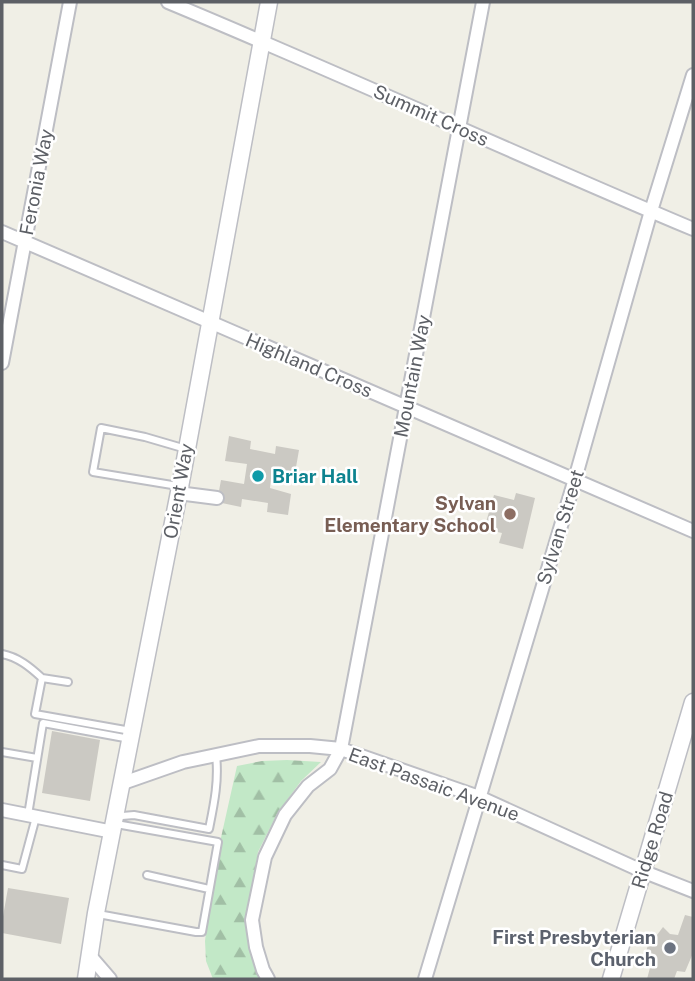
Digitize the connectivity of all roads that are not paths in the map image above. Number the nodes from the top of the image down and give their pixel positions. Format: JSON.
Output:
{"nodes":[{"id":1,"x":70,"y":2,"type":"edge"},
{"id":2,"x":168,"y":2,"type":"edge"},
{"id":3,"x":269,"y":2,"type":"edge"},
{"id":4,"x":482,"y":2,"type":"edge"},
{"id":5,"x":261,"y":40,"type":"junction"},
{"id":6,"x":693,"y":75,"type":"edge"},
{"id":7,"x":458,"y":128,"type":"junction"},
{"id":8,"x":652,"y":211,"type":"junction"},
{"id":9,"x":693,"y":229,"type":"edge"},
{"id":10,"x":2,"y":232,"type":"edge"},
{"id":11,"x":24,"y":241,"type":"junction"},
{"id":12,"x":210,"y":323,"type":"junction"},
{"id":13,"x":2,"y":362,"type":"edge"},
{"id":14,"x":407,"y":407,"type":"junction"},
{"id":15,"x":186,"y":449,"type":"junction"},
{"id":16,"x":575,"y":479,"type":"junction"},
{"id":17,"x":179,"y":490,"type":"junction"},
{"id":18,"x":217,"y":498,"type":"dead end"},
{"id":19,"x":693,"y":531,"type":"edge"},
{"id":20,"x":2,"y":654,"type":"edge"},
{"id":21,"x":42,"y":678,"type":"junction"},
{"id":22,"x":68,"y":682,"type":"dead end"},
{"id":23,"x":693,"y":702,"type":"edge"},
{"id":24,"x":132,"y":736,"type":"junction"},
{"id":25,"x":341,"y":749,"type":"junction"},
{"id":26,"x":2,"y":752,"type":"edge"},
{"id":27,"x":216,"y":755,"type":"junction"},
{"id":28,"x":37,"y":758,"type":"junction"},
{"id":29,"x":123,"y":783,"type":"junction"},
{"id":30,"x":479,"y":797,"type":"junction"},
{"id":31,"x":2,"y":810,"type":"edge"},
{"id":32,"x":32,"y":815,"type":"junction"},
{"id":33,"x":114,"y":825,"type":"junction"},
{"id":34,"x":2,"y":865,"type":"edge"},
{"id":35,"x":642,"y":870,"type":"junction"},
{"id":36,"x":147,"y":876,"type":"dead end"},
{"id":37,"x":209,"y":889,"type":"junction"},
{"id":38,"x":693,"y":891,"type":"edge"},
{"id":39,"x":96,"y":913,"type":"junction"},
{"id":40,"x":90,"y":957,"type":"junction"},
{"id":41,"x":86,"y":979,"type":"edge"},
{"id":42,"x":110,"y":979,"type":"edge"},
{"id":43,"x":268,"y":979,"type":"edge"},
{"id":44,"x":425,"y":979,"type":"edge"},
{"id":45,"x":611,"y":979,"type":"edge"}],
"edges":[{"from":1,"to":11,"type":"street","name":"Feronia Way"},
{"from":2,"to":5,"type":"street","name":"Summit Cross"},
{"from":3,"to":5,"type":"street","name":"Orient Way"},
{"from":4,"to":7,"type":"street","name":"Mountain Way"},
{"from":5,"to":7,"type":"street","name":"Summit Cross"},
{"from":5,"to":12,"type":"street","name":"Orient Way"},
{"from":6,"to":8,"type":"street","name":"Sylvan Street"},
{"from":7,"to":8,"type":"street","name":"Summit Cross"},
{"from":7,"to":14,"type":"street","name":"Mountain Way"},
{"from":8,"to":9,"type":"street","name":"Summit Cross"},
{"from":8,"to":16,"type":"street","name":"Sylvan Street"},
{"from":10,"to":11,"type":"street","name":"Highland Cross"},
{"from":11,"to":12,"type":"street","name":"Highland Cross"},
{"from":11,"to":13,"type":"street","name":"Feronia Way"},
{"from":12,"to":14,"type":"street","name":"Highland Cross"},
{"from":12,"to":15,"type":"street","name":"Orient Way"},
{"from":14,"to":16,"type":"street","name":"Highland Cross"},
{"from":14,"to":25,"type":"street","name":"Mountain Way"},
{"from":15,"to":17,"type":"street","name":"Orient Way"},
{"from":15,"to":17,"type":"lane"},
{"from":16,"to":19,"type":"street","name":"Highland Cross"},
{"from":16,"to":30,"type":"street","name":"Sylvan Street"},
{"from":17,"to":18,"type":"street"},
{"from":17,"to":24,"type":"street","name":"Orient Way"},
{"from":20,"to":21,"type":"lane"},
{"from":21,"to":22,"type":"lane"},
{"from":21,"to":24,"type":"lane"},
{"from":23,"to":35,"type":"street","name":"Ridge Road"},
{"from":24,"to":28,"type":"lane"},
{"from":24,"to":29,"type":"street","name":"Orient Way"},
{"from":25,"to":27,"type":"street","name":"East Passaic Avenue"},
{"from":25,"to":30,"type":"street","name":"East Passaic Avenue"},
{"from":25,"to":43,"type":"street"},
{"from":26,"to":28,"type":"lane"},
{"from":27,"to":29,"type":"street","name":"East Passaic Avenue"},
{"from":27,"to":33,"type":"lane"},
{"from":28,"to":32,"type":"lane"},
{"from":29,"to":33,"type":"street","name":"Orient Way"},
{"from":30,"to":35,"type":"street","name":"East Passaic Avenue"},
{"from":30,"to":44,"type":"street","name":"Sylvan Street"},
{"from":31,"to":32,"type":"street"},
{"from":32,"to":33,"type":"street"},
{"from":32,"to":34,"type":"lane"},
{"from":33,"to":37,"type":"lane"},
{"from":33,"to":39,"type":"street","name":"Orient Way"},
{"from":35,"to":38,"type":"street","name":"East Passaic Avenue"},
{"from":35,"to":45,"type":"street","name":"Ridge Road"},
{"from":36,"to":37,"type":"lane"},
{"from":37,"to":39,"type":"lane"},
{"from":39,"to":40,"type":"street","name":"Orient Way"},
{"from":40,"to":41,"type":"street","name":"Orient Way"},
{"from":40,"to":42,"type":"street"}]}
